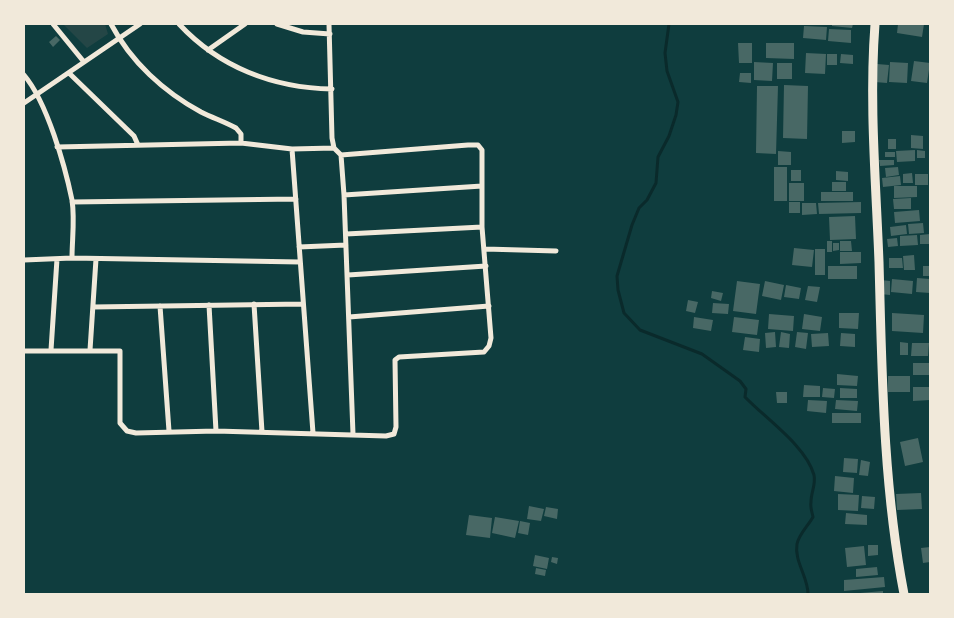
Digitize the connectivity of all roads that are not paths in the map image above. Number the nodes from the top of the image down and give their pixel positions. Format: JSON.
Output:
{"nodes":[{"id":1,"x":53,"y":24,"type":"edge"},
{"id":2,"x":112,"y":24,"type":"edge"},
{"id":3,"x":140,"y":24,"type":"edge"},
{"id":4,"x":179,"y":24,"type":"edge"},
{"id":5,"x":246,"y":24,"type":"edge"},
{"id":6,"x":277,"y":24,"type":"edge"},
{"id":7,"x":329,"y":24,"type":"edge"},
{"id":8,"x":875,"y":24,"type":"edge"},
{"id":9,"x":330,"y":34,"type":"junction"},
{"id":10,"x":119,"y":38,"type":"junction"},
{"id":11,"x":208,"y":50,"type":"junction"},
{"id":12,"x":84,"y":62,"type":"junction"},
{"id":13,"x":70,"y":74,"type":"junction"},
{"id":14,"x":24,"y":75,"type":"edge"},
{"id":15,"x":332,"y":89,"type":"junction"},
{"id":16,"x":36,"y":94,"type":"junction"},
{"id":17,"x":24,"y":103,"type":"edge"},
{"id":18,"x":241,"y":143,"type":"junction"},
{"id":19,"x":138,"y":145,"type":"junction"},
{"id":20,"x":57,"y":147,"type":"junction"},
{"id":21,"x":334,"y":148,"type":"junction"},
{"id":22,"x":292,"y":149,"type":"junction"},
{"id":23,"x":341,"y":155,"type":"junction"},
{"id":24,"x":482,"y":186,"type":"junction"},
{"id":25,"x":344,"y":195,"type":"junction"},
{"id":26,"x":296,"y":199,"type":"junction"},
{"id":27,"x":72,"y":202,"type":"junction"},
{"id":28,"x":482,"y":228,"type":"junction"},
{"id":29,"x":346,"y":234,"type":"junction"},
{"id":30,"x":346,"y":245,"type":"junction"},
{"id":31,"x":299,"y":248,"type":"junction"},
{"id":32,"x":485,"y":249,"type":"junction"},
{"id":33,"x":556,"y":251,"type":"dead end"},
{"id":34,"x":72,"y":258,"type":"junction"},
{"id":35,"x":57,"y":259,"type":"junction"},
{"id":36,"x":96,"y":259,"type":"junction"},
{"id":37,"x":24,"y":260,"type":"edge"},
{"id":38,"x":300,"y":262,"type":"junction"},
{"id":39,"x":486,"y":266,"type":"junction"},
{"id":40,"x":348,"y":275,"type":"junction"},
{"id":41,"x":254,"y":304,"type":"junction"},
{"id":42,"x":303,"y":304,"type":"junction"},
{"id":43,"x":209,"y":305,"type":"junction"},
{"id":44,"x":160,"y":306,"type":"junction"},
{"id":45,"x":489,"y":306,"type":"junction"},
{"id":46,"x":93,"y":307,"type":"junction"},
{"id":47,"x":350,"y":317,"type":"junction"},
{"id":48,"x":51,"y":350,"type":"junction"},
{"id":49,"x":90,"y":350,"type":"junction"},
{"id":50,"x":24,"y":351,"type":"edge"},
{"id":51,"x":169,"y":431,"type":"junction"},
{"id":52,"x":216,"y":431,"type":"junction"},
{"id":53,"x":262,"y":432,"type":"junction"},
{"id":54,"x":313,"y":433,"type":"junction"},
{"id":55,"x":353,"y":434,"type":"junction"},
{"id":56,"x":904,"y":594,"type":"edge"}],
"edges":[{"from":1,"to":12,"type":"street"},
{"from":2,"to":10,"type":"street"},
{"from":3,"to":10,"type":"street"},
{"from":4,"to":11,"type":"street"},
{"from":5,"to":11,"type":"street"},
{"from":6,"to":9,"type":"street"},
{"from":7,"to":9,"type":"street"},
{"from":8,"to":56,"type":"main road"},
{"from":9,"to":15,"type":"street"},
{"from":10,"to":12,"type":"street"},
{"from":10,"to":18,"type":"street"},
{"from":11,"to":15,"type":"street"},
{"from":12,"to":13,"type":"street"},
{"from":13,"to":16,"type":"street"},
{"from":13,"to":19,"type":"street"},
{"from":14,"to":16,"type":"street"},
{"from":15,"to":21,"type":"street"},
{"from":16,"to":17,"type":"street"},
{"from":16,"to":20,"type":"street"},
{"from":18,"to":19,"type":"street"},
{"from":18,"to":22,"type":"street"},
{"from":19,"to":20,"type":"street"},
{"from":20,"to":27,"type":"street"},
{"from":21,"to":22,"type":"street"},
{"from":21,"to":23,"type":"street"},
{"from":22,"to":26,"type":"street"},
{"from":23,"to":24,"type":"street"},
{"from":23,"to":25,"type":"street"},
{"from":24,"to":25,"type":"street"},
{"from":24,"to":28,"type":"street"},
{"from":25,"to":29,"type":"street"},
{"from":26,"to":27,"type":"street"},
{"from":26,"to":31,"type":"street"},
{"from":27,"to":34,"type":"street"},
{"from":28,"to":29,"type":"street"},
{"from":28,"to":32,"type":"street"},
{"from":29,"to":30,"type":"street"},
{"from":30,"to":31,"type":"street"},
{"from":30,"to":40,"type":"street"},
{"from":31,"to":38,"type":"street"},
{"from":32,"to":33,"type":"street"},
{"from":32,"to":39,"type":"street"},
{"from":34,"to":35,"type":"street"},
{"from":34,"to":36,"type":"street"},
{"from":35,"to":37,"type":"street"},
{"from":35,"to":48,"type":"street"},
{"from":36,"to":38,"type":"street"},
{"from":36,"to":46,"type":"street"},
{"from":38,"to":42,"type":"street"},
{"from":39,"to":40,"type":"street"},
{"from":39,"to":45,"type":"street"},
{"from":40,"to":47,"type":"street"},
{"from":41,"to":42,"type":"street"},
{"from":41,"to":43,"type":"street"},
{"from":41,"to":53,"type":"street"},
{"from":42,"to":54,"type":"street"},
{"from":43,"to":44,"type":"street"},
{"from":43,"to":52,"type":"street"},
{"from":44,"to":46,"type":"street"},
{"from":44,"to":51,"type":"street"},
{"from":45,"to":47,"type":"street"},
{"from":45,"to":55,"type":"street"},
{"from":46,"to":49,"type":"street"},
{"from":47,"to":55,"type":"street"},
{"from":48,"to":49,"type":"street"},
{"from":48,"to":50,"type":"street"},
{"from":49,"to":51,"type":"street"},
{"from":51,"to":52,"type":"street"},
{"from":52,"to":53,"type":"street"},
{"from":53,"to":54,"type":"street"},
{"from":54,"to":55,"type":"street"}]}
